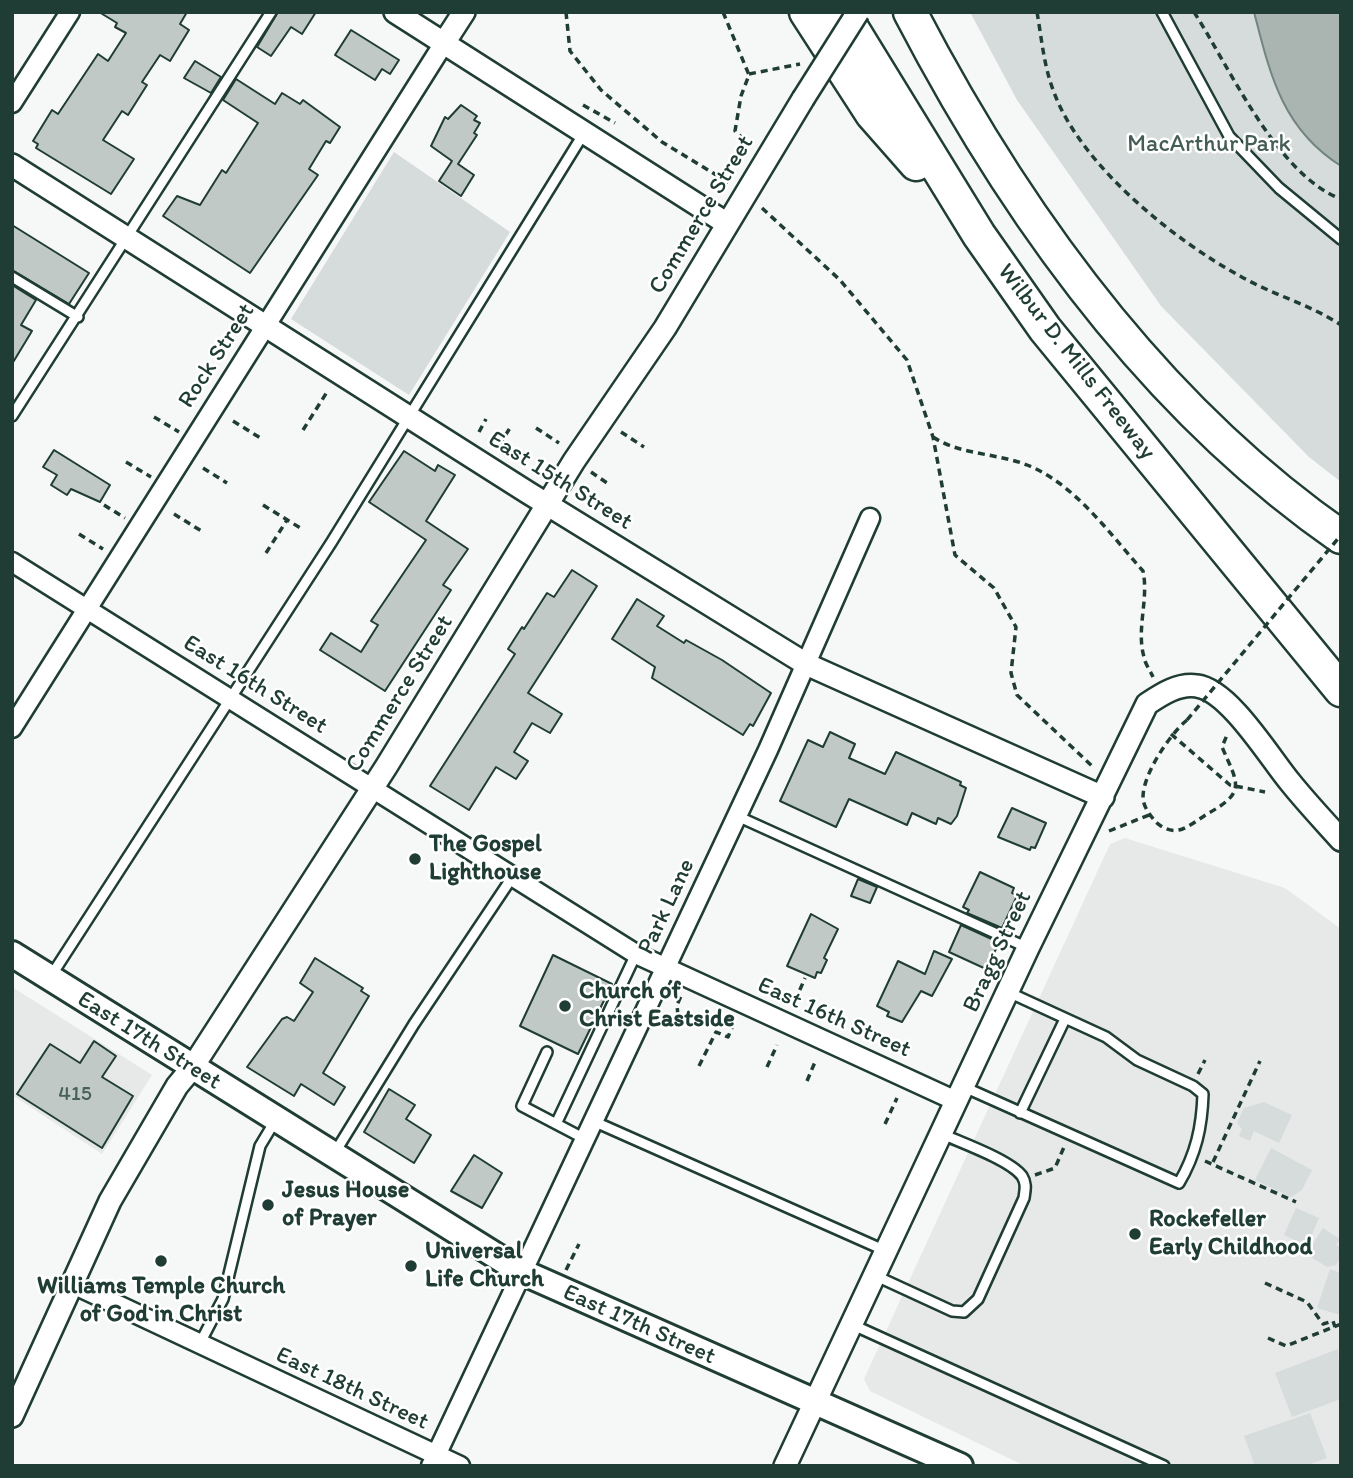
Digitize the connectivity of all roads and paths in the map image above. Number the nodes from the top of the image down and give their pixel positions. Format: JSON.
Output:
{"nodes":[{"id":1,"x":70,"y":12,"type":"edge"},
{"id":2,"x":271,"y":12,"type":"edge"},
{"id":3,"x":395,"y":12,"type":"edge"},
{"id":4,"x":464,"y":12,"type":"edge"},
{"id":5,"x":566,"y":12,"type":"edge"},
{"id":6,"x":723,"y":12,"type":"edge"},
{"id":7,"x":806,"y":12,"type":"edge"},
{"id":8,"x":842,"y":12,"type":"edge"},
{"id":9,"x":858,"y":12,"type":"edge"},
{"id":10,"x":910,"y":12,"type":"edge"},
{"id":11,"x":1037,"y":12,"type":"edge"},
{"id":12,"x":1162,"y":12,"type":"edge"},
{"id":13,"x":1194,"y":12,"type":"edge"},
{"id":14,"x":444,"y":43,"type":"junction"},
{"id":15,"x":802,"y":63,"type":"dead end"},
{"id":16,"x":749,"y":75,"type":"junction"},
{"id":17,"x":12,"y":103,"type":"edge"},
{"id":18,"x":585,"y":132,"type":"junction"},
{"id":19,"x":750,"y":145,"type":"dead end"},
{"id":20,"x":12,"y":165,"type":"edge"},
{"id":21,"x":725,"y":179,"type":"dead end"},
{"id":22,"x":1341,"y":199,"type":"edge"},
{"id":23,"x":766,"y":211,"type":"dead end"},
{"id":24,"x":726,"y":223,"type":"junction"},
{"id":25,"x":979,"y":235,"type":"junction"},
{"id":26,"x":125,"y":236,"type":"junction"},
{"id":27,"x":1341,"y":239,"type":"edge"},
{"id":28,"x":12,"y":277,"type":"edge"},
{"id":29,"x":78,"y":317,"type":"junction"},
{"id":30,"x":1341,"y":325,"type":"edge"},
{"id":31,"x":267,"y":327,"type":"junction"},
{"id":32,"x":327,"y":392,"type":"dead end"},
{"id":33,"x":12,"y":416,"type":"edge"},
{"id":34,"x":154,"y":417,"type":"dead end"},
{"id":35,"x":409,"y":417,"type":"junction"},
{"id":36,"x":486,"y":419,"type":"dead end"},
{"id":37,"x":233,"y":421,"type":"dead end"},
{"id":38,"x":512,"y":425,"type":"dead end"},
{"id":39,"x":536,"y":428,"type":"dead end"},
{"id":40,"x":303,"y":430,"type":"dead end"},
{"id":41,"x":479,"y":432,"type":"dead end"},
{"id":42,"x":621,"y":432,"type":"dead end"},
{"id":43,"x":933,"y":437,"type":"junction"},
{"id":44,"x":262,"y":439,"type":"dead end"},
{"id":45,"x":193,"y":441,"type":"junction"},
{"id":46,"x":559,"y":443,"type":"dead end"},
{"id":47,"x":499,"y":445,"type":"dead end"},
{"id":48,"x":644,"y":447,"type":"dead end"},
{"id":49,"x":126,"y":462,"type":"dead end"},
{"id":50,"x":203,"y":468,"type":"dead end"},
{"id":51,"x":227,"y":483,"type":"dead end"},
{"id":52,"x":164,"y":486,"type":"junction"},
{"id":53,"x":547,"y":504,"type":"junction"},
{"id":54,"x":104,"y":505,"type":"dead end"},
{"id":55,"x":262,"y":505,"type":"dead end"},
{"id":56,"x":174,"y":514,"type":"dead end"},
{"id":57,"x":870,"y":518,"type":"dead end"},
{"id":58,"x":287,"y":520,"type":"junction"},
{"id":59,"x":139,"y":526,"type":"junction"},
{"id":60,"x":302,"y":529,"type":"dead end"},
{"id":61,"x":203,"y":532,"type":"dead end"},
{"id":62,"x":79,"y":534,"type":"dead end"},
{"id":63,"x":1341,"y":536,"type":"edge"},
{"id":64,"x":266,"y":553,"type":"dead end"},
{"id":65,"x":119,"y":559,"type":"junction"},
{"id":66,"x":12,"y":562,"type":"edge"},
{"id":67,"x":88,"y":609,"type":"junction"},
{"id":68,"x":806,"y":664,"type":"junction"},
{"id":69,"x":1341,"y":690,"type":"edge"},
{"id":70,"x":1160,"y":696,"type":"junction"},
{"id":71,"x":229,"y":697,"type":"junction"},
{"id":72,"x":12,"y":728,"type":"edge"},
{"id":73,"x":1229,"y":733,"type":"dead end"},
{"id":74,"x":1171,"y":734,"type":"junction"},
{"id":75,"x":1089,"y":765,"type":"dead end"},
{"id":76,"x":1235,"y":786,"type":"junction"},
{"id":77,"x":373,"y":787,"type":"junction"},
{"id":78,"x":1265,"y":792,"type":"dead end"},
{"id":79,"x":1103,"y":797,"type":"junction"},
{"id":80,"x":1150,"y":815,"type":"junction"},
{"id":81,"x":737,"y":816,"type":"junction"},
{"id":82,"x":1109,"y":831,"type":"dead end"},
{"id":83,"x":1341,"y":840,"type":"edge"},
{"id":84,"x":513,"y":876,"type":"junction"},
{"id":85,"x":1028,"y":948,"type":"junction"},
{"id":86,"x":12,"y":954,"type":"edge"},
{"id":87,"x":636,"y":954,"type":"junction"},
{"id":88,"x":666,"y":968,"type":"junction"},
{"id":89,"x":50,"y":978,"type":"junction"},
{"id":90,"x":805,"y":978,"type":"dead end"},
{"id":91,"x":1008,"y":992,"type":"junction"},
{"id":92,"x":682,"y":995,"type":"dead end"},
{"id":93,"x":795,"y":1002,"type":"dead end"},
{"id":94,"x":1065,"y":1019,"type":"junction"},
{"id":95,"x":733,"y":1025,"type":"dead end"},
{"id":96,"x":679,"y":1027,"type":"dead end"},
{"id":97,"x":777,"y":1045,"type":"dead end"},
{"id":98,"x":547,"y":1052,"type":"dead end"},
{"id":99,"x":1260,"y":1061,"type":"dead end"},
{"id":100,"x":814,"y":1062,"type":"dead end"},
{"id":101,"x":699,"y":1066,"type":"dead end"},
{"id":102,"x":767,"y":1067,"type":"dead end"},
{"id":103,"x":192,"y":1068,"type":"junction"},
{"id":104,"x":807,"y":1082,"type":"dead end"},
{"id":105,"x":959,"y":1094,"type":"junction"},
{"id":106,"x":897,"y":1098,"type":"dead end"},
{"id":107,"x":1020,"y":1113,"type":"junction"},
{"id":108,"x":275,"y":1120,"type":"junction"},
{"id":109,"x":593,"y":1121,"type":"junction"},
{"id":110,"x":556,"y":1124,"type":"junction"},
{"id":111,"x":885,"y":1124,"type":"dead end"},
{"id":112,"x":941,"y":1133,"type":"junction"},
{"id":113,"x":584,"y":1139,"type":"junction"},
{"id":114,"x":1064,"y":1147,"type":"dead end"},
{"id":115,"x":333,"y":1156,"type":"junction"},
{"id":116,"x":1205,"y":1161,"type":"dead end"},
{"id":117,"x":1213,"y":1162,"type":"junction"},
{"id":118,"x":1023,"y":1179,"type":"junction"},
{"id":119,"x":1296,"y":1202,"type":"dead end"},
{"id":120,"x":579,"y":1244,"type":"dead end"},
{"id":121,"x":887,"y":1251,"type":"junction"},
{"id":122,"x":522,"y":1272,"type":"junction"},
{"id":123,"x":564,"y":1275,"type":"dead end"},
{"id":124,"x":876,"y":1276,"type":"junction"},
{"id":125,"x":1265,"y":1283,"type":"dead end"},
{"id":126,"x":72,"y":1284,"type":"junction"},
{"id":127,"x":853,"y":1325,"type":"junction"},
{"id":128,"x":1341,"y":1325,"type":"edge"},
{"id":129,"x":1335,"y":1327,"type":"junction"},
{"id":130,"x":1268,"y":1338,"type":"dead end"},
{"id":131,"x":199,"y":1346,"type":"junction"},
{"id":132,"x":815,"y":1404,"type":"junction"},
{"id":133,"x":12,"y":1416,"type":"edge"},
{"id":134,"x":434,"y":1460,"type":"edge"},
{"id":135,"x":460,"y":1466,"type":"edge"},
{"id":136,"x":785,"y":1466,"type":"edge"},
{"id":137,"x":960,"y":1466,"type":"edge"},
{"id":138,"x":1164,"y":1466,"type":"edge"}],
"edges":[{"from":1,"to":17,"type":"street"},
{"from":2,"to":26,"type":"lane"},
{"from":3,"to":14,"type":"street"},
{"from":4,"to":14,"type":"street","name":"Rock Street"},
{"from":5,"to":21,"type":"path"},
{"from":6,"to":16,"type":"path"},
{"from":7,"to":25,"type":"highway"},
{"from":8,"to":25,"type":"highway","name":"Wilbur D. Mills Freeway"},
{"from":9,"to":24,"type":"street","name":"Commerce Street","bridge":true},
{"from":10,"to":63,"type":"highway"},
{"from":11,"to":30,"type":"path"},
{"from":12,"to":27,"type":"lane"},
{"from":13,"to":22,"type":"path"},
{"from":14,"to":18,"type":"street"},
{"from":14,"to":31,"type":"street","name":"Rock Street"},
{"from":15,"to":16,"type":"path"},
{"from":16,"to":19,"type":"path"},
{"from":18,"to":24,"type":"street"},
{"from":18,"to":35,"type":"lane"},
{"from":20,"to":26,"type":"street","name":"East 15th Street"},
{"from":23,"to":43,"type":"path"},
{"from":24,"to":53,"type":"street","name":"Commerce Street"},
{"from":25,"to":69,"type":"highway","name":"Wilbur D. Mills Freeway"},
{"from":26,"to":29,"type":"lane"},
{"from":26,"to":31,"type":"street","name":"East 15th Street"},
{"from":28,"to":29,"type":"lane"},
{"from":29,"to":33,"type":"lane"},
{"from":31,"to":35,"type":"street","name":"East 15th Street"},
{"from":31,"to":45,"type":"street","name":"Rock Street"},
{"from":32,"to":40,"type":"path"},
{"from":34,"to":45,"type":"path"},
{"from":35,"to":53,"type":"street","name":"East 15th Street"},
{"from":35,"to":71,"type":"lane"},
{"from":36,"to":41,"type":"path"},
{"from":37,"to":44,"type":"path"},
{"from":38,"to":47,"type":"path"},
{"from":39,"to":46,"type":"path"},
{"from":42,"to":48,"type":"path"},
{"from":43,"to":70,"type":"path"},
{"from":43,"to":75,"type":"path"},
{"from":45,"to":52,"type":"street","name":"Rock Street"},
{"from":49,"to":52,"type":"path"},
{"from":50,"to":51,"type":"path"},
{"from":52,"to":59,"type":"street","name":"Rock Street"},
{"from":53,"to":68,"type":"street","name":"East 15th Street"},
{"from":53,"to":77,"type":"street","name":"Commerce Street"},
{"from":54,"to":59,"type":"path"},
{"from":55,"to":58,"type":"path"},
{"from":56,"to":61,"type":"path"},
{"from":57,"to":68,"type":"street","name":"Park Lane"},
{"from":58,"to":60,"type":"path"},
{"from":58,"to":64,"type":"path"},
{"from":59,"to":65,"type":"street","name":"Rock Street"},
{"from":62,"to":65,"type":"path"},
{"from":63,"to":74,"type":"path","bridge":true},
{"from":65,"to":67,"type":"street","name":"Rock Street"},
{"from":66,"to":67,"type":"street","name":"East 16th Street"},
{"from":67,"to":71,"type":"street","name":"East 16th Street"},
{"from":67,"to":72,"type":"street","name":"Rock Street"},
{"from":68,"to":79,"type":"street","name":"East 15th Street"},
{"from":68,"to":81,"type":"street","name":"Park Lane"},
{"from":70,"to":79,"type":"street","name":"Bragg Street"},
{"from":70,"to":83,"type":"street"},
{"from":71,"to":77,"type":"street","name":"East 16th Street"},
{"from":71,"to":89,"type":"lane"},
{"from":73,"to":76,"type":"path"},
{"from":74,"to":76,"type":"path"},
{"from":74,"to":80,"type":"path"},
{"from":76,"to":78,"type":"path"},
{"from":76,"to":80,"type":"path"},
{"from":77,"to":84,"type":"street","name":"East 16th Street"},
{"from":77,"to":103,"type":"street","name":"Commerce Street"},
{"from":79,"to":85,"type":"street","name":"Bragg Street"},
{"from":80,"to":82,"type":"path"},
{"from":81,"to":85,"type":"lane"},
{"from":81,"to":88,"type":"street","name":"Park Lane"},
{"from":84,"to":87,"type":"street","name":"East 16th Street"},
{"from":84,"to":115,"type":"lane"},
{"from":85,"to":91,"type":"street","name":"Bragg Street"},
{"from":86,"to":89,"type":"main road","name":"East 17th Street"},
{"from":87,"to":88,"type":"street","name":"East 16th Street"},
{"from":87,"to":110,"type":"lane"},
{"from":88,"to":105,"type":"street","name":"East 16th Street"},
{"from":88,"to":109,"type":"street","name":"Park Lane"},
{"from":89,"to":103,"type":"main road","name":"East 17th Street"},
{"from":90,"to":93,"type":"path"},
{"from":91,"to":94,"type":"lane"},
{"from":91,"to":105,"type":"street","name":"Bragg Street"},
{"from":92,"to":96,"type":"path"},
{"from":94,"to":107,"type":"lane"},
{"from":94,"to":107,"type":"lane"},
{"from":95,"to":101,"type":"path"},
{"from":97,"to":102,"type":"path"},
{"from":98,"to":110,"type":"lane"},
{"from":99,"to":117,"type":"path"},
{"from":100,"to":104,"type":"path"},
{"from":103,"to":108,"type":"main road","name":"East 17th Street"},
{"from":103,"to":126,"type":"street","name":"Commerce Street"},
{"from":105,"to":107,"type":"lane"},
{"from":105,"to":112,"type":"street","name":"Bragg Street"},
{"from":106,"to":111,"type":"path"},
{"from":108,"to":115,"type":"main road","name":"East 17th Street"},
{"from":108,"to":131,"type":"lane"},
{"from":109,"to":113,"type":"street","name":"Park Lane"},
{"from":109,"to":121,"type":"lane"},
{"from":110,"to":113,"type":"lane"},
{"from":112,"to":118,"type":"lane"},
{"from":112,"to":121,"type":"street","name":"Bragg Street"},
{"from":113,"to":122,"type":"street","name":"Park Lane"},
{"from":114,"to":118,"type":"path"},
{"from":115,"to":122,"type":"main road","name":"East 17th Street"},
{"from":116,"to":117,"type":"path"},
{"from":117,"to":119,"type":"path"},
{"from":118,"to":124,"type":"lane"},
{"from":120,"to":123,"type":"path"},
{"from":121,"to":124,"type":"street","name":"Bragg Street"},
{"from":122,"to":132,"type":"main road","name":"East 17th Street"},
{"from":122,"to":134,"type":"street","name":"Park Lane"},
{"from":124,"to":127,"type":"street","name":"Bragg Street"},
{"from":125,"to":129,"type":"path"},
{"from":126,"to":131,"type":"street","name":"East 18th Street"},
{"from":126,"to":133,"type":"street","name":"Commerce Street"},
{"from":127,"to":132,"type":"street","name":"Bragg Street"},
{"from":127,"to":138,"type":"lane"},
{"from":128,"to":129,"type":"path"},
{"from":129,"to":130,"type":"path"},
{"from":131,"to":134,"type":"street","name":"East 18th Street"},
{"from":132,"to":136,"type":"street","name":"Bragg Street"},
{"from":132,"to":137,"type":"main road","name":"East 17th Street"},
{"from":134,"to":135,"type":"street","name":"East 18th Street"}]}
